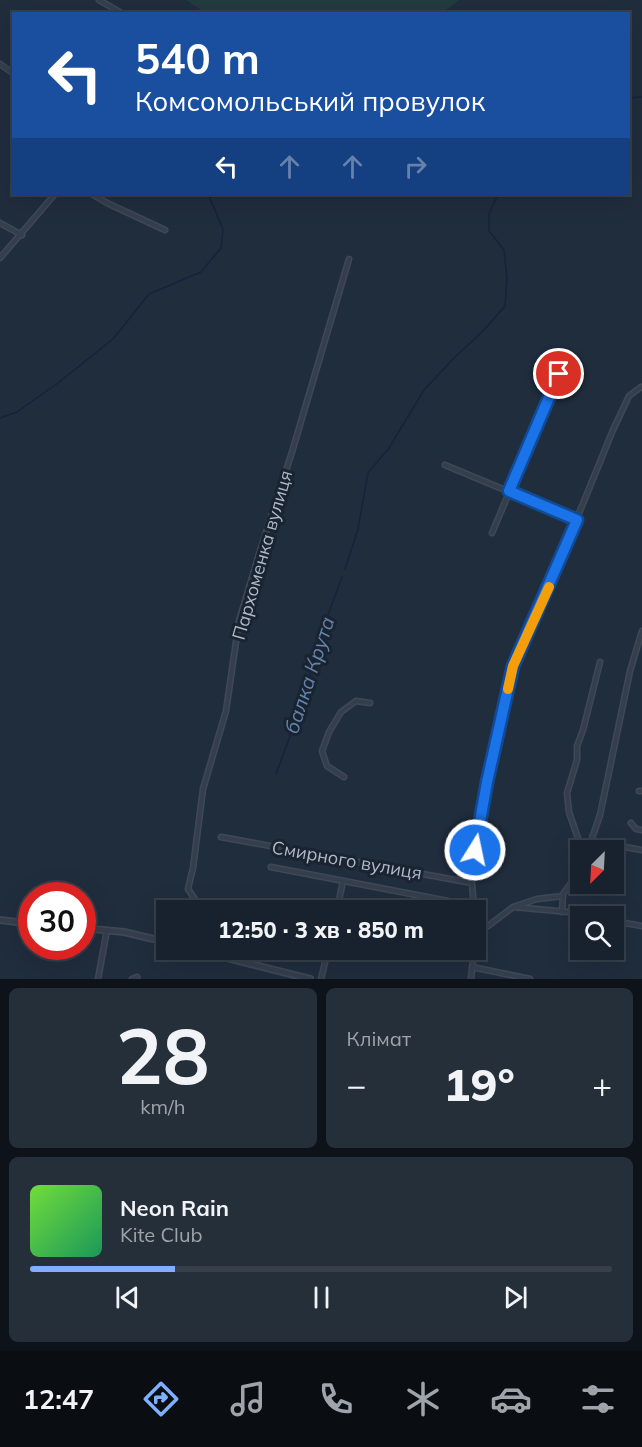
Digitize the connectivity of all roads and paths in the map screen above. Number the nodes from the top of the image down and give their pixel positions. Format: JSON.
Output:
{"nodes":[{"id":1,"x":99,"y":0,"type":"edge"},
{"id":2,"x":120,"y":12,"type":"edge"},
{"id":3,"x":54,"y":195,"type":"edge"},
{"id":4,"x":94,"y":195,"type":"edge"},
{"id":5,"x":0,"y":223,"type":"edge"},
{"id":6,"x":165,"y":230,"type":"dead end"},
{"id":7,"x":22,"y":235,"type":"junction"},
{"id":8,"x":0,"y":258,"type":"edge"},
{"id":9,"x":349,"y":260,"type":"dead end"},
{"id":10,"x":559,"y":374,"type":"dead end"},
{"id":11,"x":640,"y":387,"type":"edge"},
{"id":12,"x":445,"y":465,"type":"dead end"},
{"id":13,"x":509,"y":491,"type":"junction"},
{"id":14,"x":577,"y":520,"type":"junction"},
{"id":15,"x":492,"y":533,"type":"dead end"},
{"id":16,"x":642,"y":631,"type":"edge"},
{"id":17,"x":600,"y":662,"type":"dead end"},
{"id":18,"x":370,"y":703,"type":"dead end"},
{"id":19,"x":344,"y":777,"type":"dead end"},
{"id":20,"x":631,"y":823,"type":"dead end"},
{"id":21,"x":642,"y":830,"type":"edge"},
{"id":22,"x":221,"y":837,"type":"dead end"},
{"id":23,"x":578,"y":840,"type":"edge"},
{"id":24,"x":591,"y":840,"type":"edge"},
{"id":25,"x":624,"y":847,"type":"edge"},
{"id":26,"x":642,"y":850,"type":"edge"},
{"id":27,"x":271,"y":867,"type":"dead end"},
{"id":28,"x":343,"y":881,"type":"junction"},
{"id":29,"x":472,"y":883,"type":"junction"},
{"id":30,"x":570,"y":885,"type":"edge"},
{"id":31,"x":563,"y":896,"type":"junction"},
{"id":32,"x":195,"y":900,"type":"edge"},
{"id":33,"x":339,"y":900,"type":"edge"},
{"id":34,"x":435,"y":900,"type":"edge"},
{"id":35,"x":473,"y":900,"type":"edge"},
{"id":36,"x":513,"y":908,"type":"junction"},
{"id":37,"x":562,"y":912,"type":"junction"},
{"id":38,"x":570,"y":913,"type":"edge"},
{"id":39,"x":0,"y":920,"type":"edge"},
{"id":40,"x":18,"y":922,"type":"edge"},
{"id":41,"x":624,"y":923,"type":"edge"},
{"id":42,"x":642,"y":926,"type":"edge"},
{"id":43,"x":486,"y":928,"type":"edge"},
{"id":44,"x":96,"y":929,"type":"edge"},
{"id":45,"x":107,"y":930,"type":"junction"},
{"id":46,"x":156,"y":940,"type":"edge"},
{"id":47,"x":236,"y":960,"type":"edge"},
{"id":48,"x":326,"y":960,"type":"edge"},
{"id":49,"x":473,"y":960,"type":"edge"},
{"id":50,"x":472,"y":967,"type":"junction"},
{"id":51,"x":98,"y":979,"type":"edge"},
{"id":52,"x":310,"y":979,"type":"edge"},
{"id":53,"x":321,"y":979,"type":"edge"},
{"id":54,"x":471,"y":979,"type":"edge"},
{"id":55,"x":530,"y":979,"type":"edge"}],
"edges":[{"from":1,"to":2,"type":"street"},
{"from":3,"to":7,"type":"street"},
{"from":4,"to":6,"type":"street"},
{"from":5,"to":7,"type":"street"},
{"from":7,"to":8,"type":"street"},
{"from":9,"to":32,"type":"street","name":"Пархоменка вулиця"},
{"from":10,"to":13,"type":"street"},
{"from":11,"to":14,"type":"street"},
{"from":12,"to":13,"type":"street"},
{"from":13,"to":14,"type":"street"},
{"from":13,"to":15,"type":"street"},
{"from":14,"to":29,"type":"street"},
{"from":16,"to":24,"type":"street"},
{"from":17,"to":23,"type":"street"},
{"from":18,"to":19,"type":"street"},
{"from":20,"to":21,"type":"street"},
{"from":22,"to":29,"type":"street","name":"Смирного вулиця"},
{"from":25,"to":26,"type":"street"},
{"from":27,"to":28,"type":"street"},
{"from":28,"to":33,"type":"street"},
{"from":28,"to":34,"type":"street"},
{"from":29,"to":35,"type":"street"},
{"from":30,"to":31,"type":"street"},
{"from":31,"to":36,"type":"street"},
{"from":31,"to":37,"type":"street"},
{"from":36,"to":37,"type":"street"},
{"from":36,"to":43,"type":"street"},
{"from":37,"to":38,"type":"street"},
{"from":39,"to":40,"type":"street"},
{"from":41,"to":42,"type":"street"},
{"from":44,"to":45,"type":"street"},
{"from":45,"to":46,"type":"street"},
{"from":45,"to":51,"type":"street"},
{"from":47,"to":52,"type":"street"},
{"from":48,"to":53,"type":"street"},
{"from":49,"to":50,"type":"street"},
{"from":50,"to":54,"type":"street"},
{"from":50,"to":55,"type":"street"}]}
